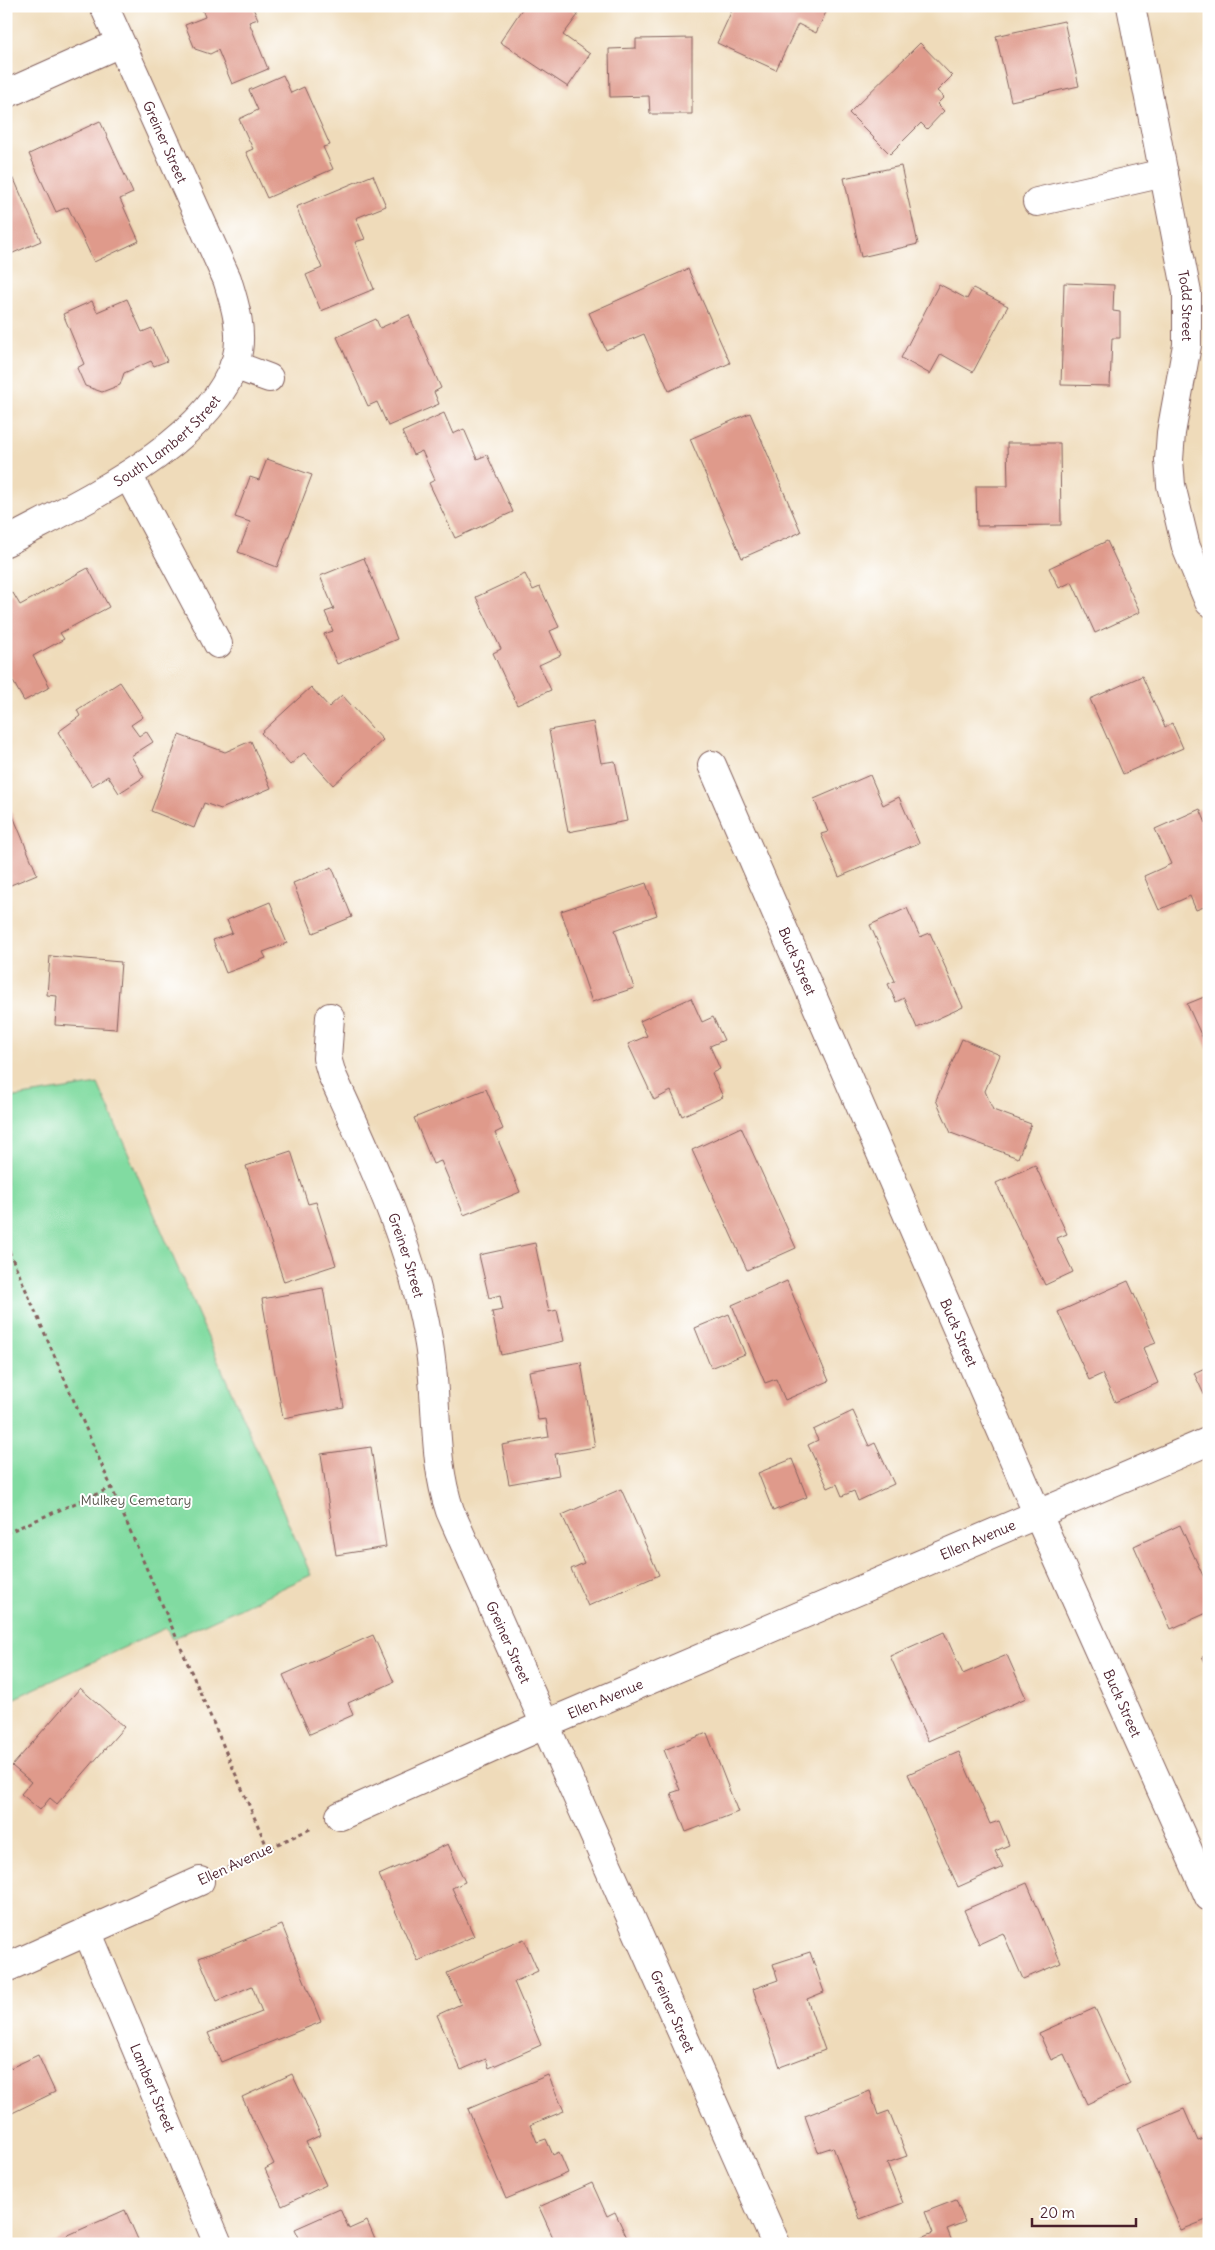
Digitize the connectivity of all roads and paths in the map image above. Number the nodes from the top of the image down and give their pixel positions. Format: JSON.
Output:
{"nodes":[{"id":1,"x":104,"y":6,"type":"edge"},
{"id":2,"x":1131,"y":6,"type":"edge"},
{"id":3,"x":120,"y":43,"type":"junction"},
{"id":4,"x":6,"y":94,"type":"edge"},
{"id":5,"x":1164,"y":173,"type":"junction"},
{"id":6,"x":1037,"y":202,"type":"dead end"},
{"id":7,"x":227,"y":279,"type":"joint"},
{"id":8,"x":234,"y":365,"type":"junction"},
{"id":9,"x":269,"y":378,"type":"dead end"},
{"id":10,"x":128,"y":475,"type":"junction"},
{"id":11,"x":6,"y":542,"type":"edge"},
{"id":12,"x":1209,"y":602,"type":"edge"},
{"id":13,"x":218,"y":644,"type":"dead end"},
{"id":14,"x":712,"y":765,"type":"dead end"},
{"id":15,"x":330,"y":1017,"type":"dead end"},
{"id":16,"x":6,"y":1244,"type":"edge"},
{"id":17,"x":1209,"y":1441,"type":"edge"},
{"id":18,"x":112,"y":1486,"type":"junction"},
{"id":19,"x":1038,"y":1515,"type":"junction"},
{"id":20,"x":6,"y":1533,"type":"edge"},
{"id":21,"x":544,"y":1725,"type":"junction"},
{"id":22,"x":340,"y":1816,"type":"joint"},
{"id":23,"x":268,"y":1849,"type":"junction"},
{"id":24,"x":200,"y":1881,"type":"joint"},
{"id":25,"x":1209,"y":1897,"type":"edge"},
{"id":26,"x":87,"y":1931,"type":"junction"},
{"id":27,"x":6,"y":1968,"type":"edge"},
{"id":28,"x":218,"y":2244,"type":"edge"},
{"id":29,"x":776,"y":2244,"type":"edge"}],
"edges":[{"from":1,"to":3,"type":"street","name":"Greiner Street"},
{"from":2,"to":5,"type":"street","name":"Todd Street"},
{"from":3,"to":4,"type":"street"},
{"from":3,"to":7,"type":"street","name":"Greiner Street"},
{"from":5,"to":6,"type":"street"},
{"from":5,"to":12,"type":"street","name":"Todd Street"},
{"from":7,"to":8,"type":"street","name":"South Lambert Street"},
{"from":8,"to":9,"type":"street"},
{"from":8,"to":10,"type":"street","name":"South Lambert Street"},
{"from":10,"to":11,"type":"street","name":"South Lambert Street"},
{"from":10,"to":13,"type":"street"},
{"from":14,"to":19,"type":"street","name":"Buck Street"},
{"from":15,"to":21,"type":"street","name":"Greiner Street"},
{"from":16,"to":18,"type":"path"},
{"from":17,"to":19,"type":"street","name":"Ellen Avenue"},
{"from":18,"to":20,"type":"path"},
{"from":18,"to":23,"type":"path"},
{"from":19,"to":21,"type":"street","name":"Ellen Avenue"},
{"from":19,"to":25,"type":"street","name":"Buck Street"},
{"from":21,"to":22,"type":"street","name":"Ellen Avenue"},
{"from":21,"to":29,"type":"street","name":"Greiner Street"},
{"from":22,"to":23,"type":"path","name":"Ellen Avenue"},
{"from":23,"to":24,"type":"path","name":"Ellen Avenue"},
{"from":24,"to":26,"type":"street","name":"Ellen Avenue"},
{"from":26,"to":27,"type":"street","name":"Ellen Avenue"},
{"from":26,"to":28,"type":"street","name":"Lambert Street"}]}
